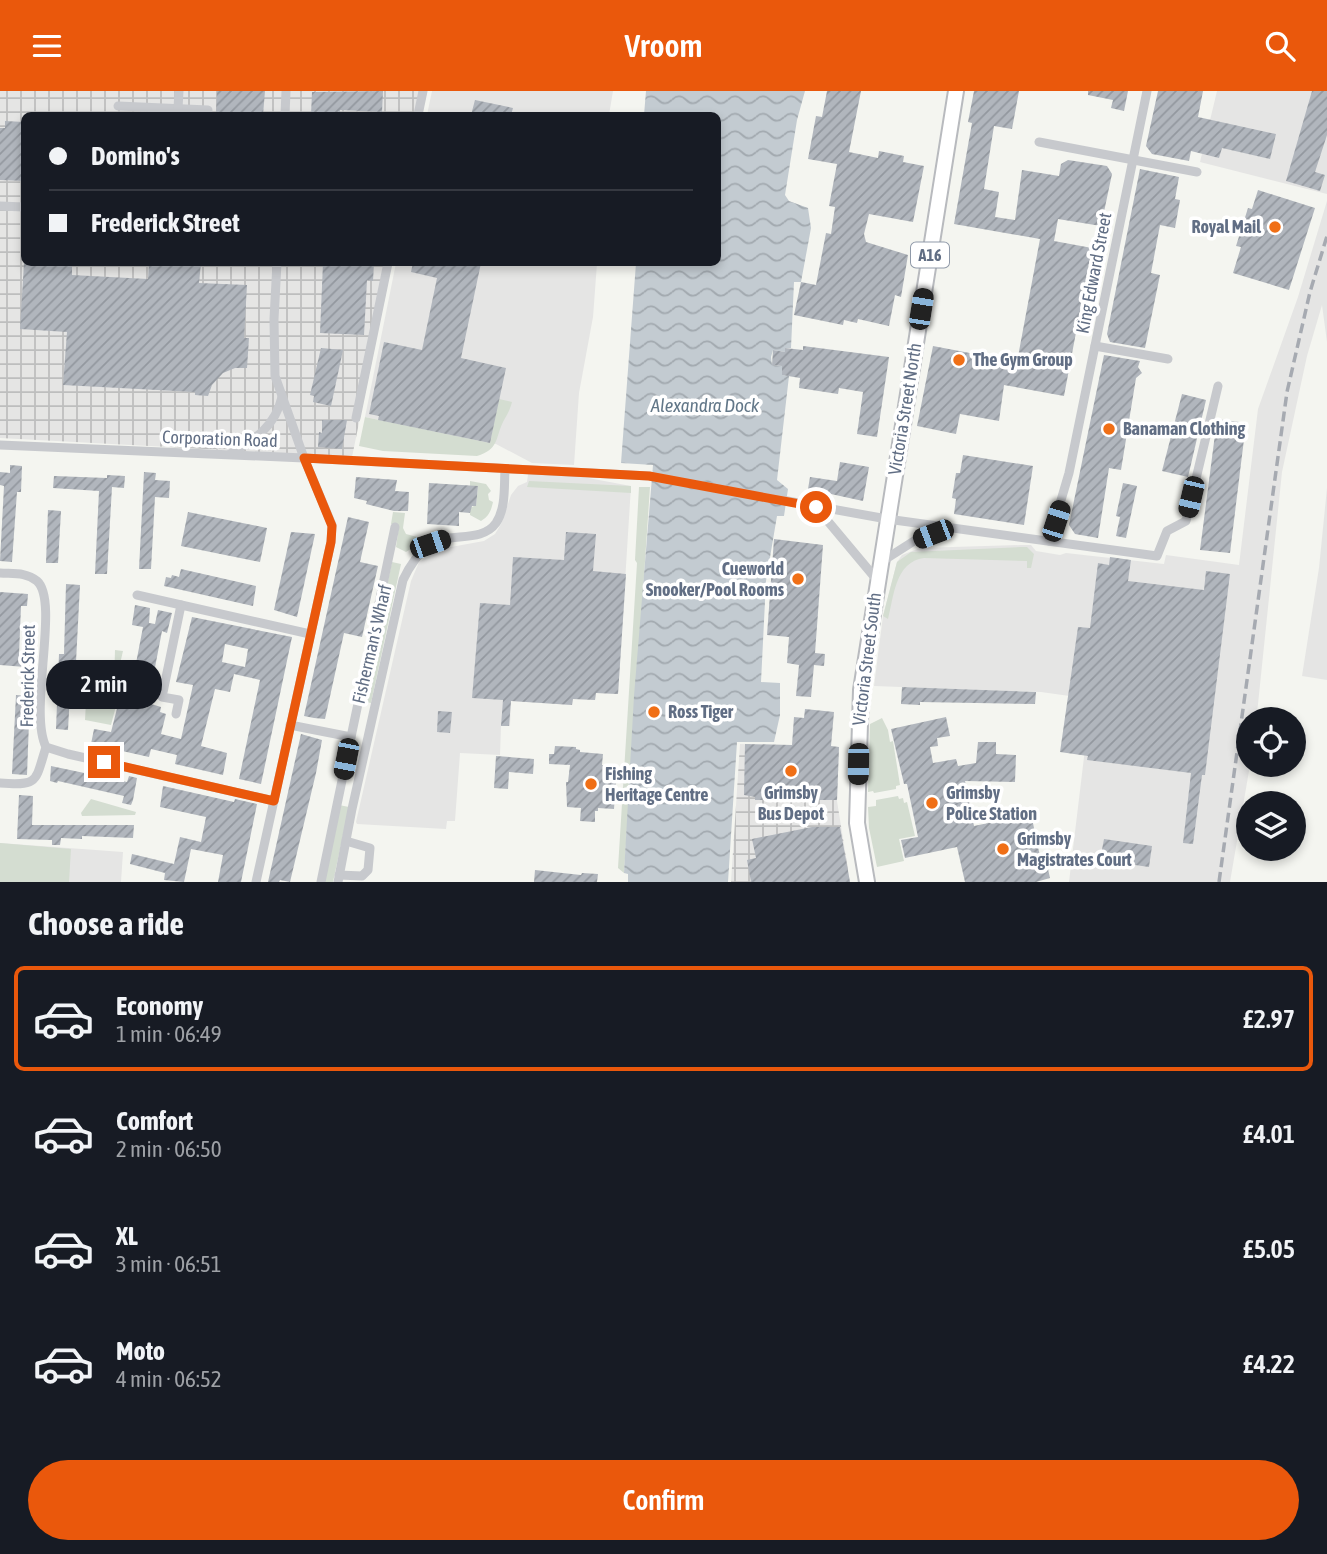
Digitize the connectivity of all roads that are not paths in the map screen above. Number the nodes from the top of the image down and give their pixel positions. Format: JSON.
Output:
{"nodes":[{"id":1,"x":179,"y":91,"type":"edge"},
{"id":2,"x":286,"y":91,"type":"edge"},
{"id":3,"x":423,"y":91,"type":"edge"},
{"id":4,"x":956,"y":91,"type":"edge"},
{"id":5,"x":1147,"y":91,"type":"edge"},
{"id":6,"x":118,"y":106,"type":"dead end"},
{"id":7,"x":178,"y":108,"type":"junction"},
{"id":8,"x":208,"y":110,"type":"dead end"},
{"id":9,"x":285,"y":112,"type":"edge"},
{"id":10,"x":419,"y":112,"type":"edge"},
{"id":11,"x":1039,"y":142,"type":"dead end"},
{"id":12,"x":1133,"y":160,"type":"junction"},
{"id":13,"x":1197,"y":172,"type":"dead end"},
{"id":14,"x":0,"y":206,"type":"edge"},
{"id":15,"x":21,"y":207,"type":"edge"},
{"id":16,"x":277,"y":266,"type":"edge"},
{"id":17,"x":387,"y":266,"type":"edge"},
{"id":18,"x":1095,"y":346,"type":"junction"},
{"id":19,"x":1168,"y":359,"type":"dead end"},
{"id":20,"x":1218,"y":386,"type":"dead end"},
{"id":21,"x":282,"y":397,"type":"junction"},
{"id":22,"x":356,"y":418,"type":"dead end"},
{"id":23,"x":0,"y":445,"type":"edge"},
{"id":24,"x":229,"y":455,"type":"junction"},
{"id":25,"x":304,"y":458,"type":"junction"},
{"id":26,"x":505,"y":469,"type":"junction"},
{"id":27,"x":816,"y":507,"type":"junction"},
{"id":28,"x":887,"y":519,"type":"junction"},
{"id":29,"x":395,"y":527,"type":"dead end"},
{"id":30,"x":952,"y":529,"type":"junction"},
{"id":31,"x":1049,"y":541,"type":"junction"},
{"id":32,"x":880,"y":563,"type":"junction"},
{"id":33,"x":0,"y":573,"type":"edge"},
{"id":34,"x":877,"y":580,"type":"junction"},
{"id":35,"x":137,"y":595,"type":"dead end"},
{"id":36,"x":181,"y":605,"type":"junction"},
{"id":37,"x":310,"y":634,"type":"junction"},
{"id":38,"x":176,"y":714,"type":"dead end"},
{"id":39,"x":290,"y":725,"type":"junction"},
{"id":40,"x":351,"y":737,"type":"junction"},
{"id":41,"x":46,"y":747,"type":"junction"},
{"id":42,"x":0,"y":783,"type":"edge"},
{"id":43,"x":274,"y":801,"type":"junction"},
{"id":44,"x":346,"y":841,"type":"junction"},
{"id":45,"x":339,"y":879,"type":"edge"},
{"id":46,"x":256,"y":882,"type":"edge"},
{"id":47,"x":321,"y":882,"type":"edge"},
{"id":48,"x":867,"y":882,"type":"edge"}],
"edges":[{"from":1,"to":7,"type":"street"},
{"from":2,"to":9,"type":"street"},
{"from":3,"to":10,"type":"street"},
{"from":4,"to":28,"type":"highway","name":"Victoria Street North","number":"A16"},
{"from":5,"to":12,"type":"street","name":"King Edward Street"},
{"from":6,"to":7,"type":"street"},
{"from":7,"to":8,"type":"street"},
{"from":11,"to":12,"type":"street"},
{"from":12,"to":13,"type":"street"},
{"from":12,"to":18,"type":"street","name":"King Edward Street"},
{"from":14,"to":15,"type":"street"},
{"from":16,"to":21,"type":"street"},
{"from":17,"to":22,"type":"street"},
{"from":18,"to":19,"type":"street"},
{"from":18,"to":31,"type":"street","name":"King Edward Street"},
{"from":20,"to":31,"type":"street","name":"Corporation Road"},
{"from":21,"to":24,"type":"street"},
{"from":21,"to":25,"type":"street"},
{"from":23,"to":24,"type":"street","name":"Corporation Road"},
{"from":24,"to":25,"type":"street","name":"Corporation Road"},
{"from":25,"to":26,"type":"street","name":"Corporation Road"},
{"from":25,"to":37,"type":"street"},
{"from":26,"to":27,"type":"street","name":"Corporation Road"},
{"from":26,"to":44,"type":"street","name":"Fisherman's Wharf"},
{"from":27,"to":28,"type":"street","name":"Corporation Road"},
{"from":27,"to":34,"type":"street"},
{"from":28,"to":30,"type":"street","name":"Corporation Road"},
{"from":28,"to":32,"type":"highway","name":"Victoria Street South","number":"A16"},
{"from":29,"to":40,"type":"street"},
{"from":30,"to":31,"type":"street","name":"Corporation Road"},
{"from":30,"to":32,"type":"street"},
{"from":32,"to":34,"type":"highway","name":"Victoria Street South","number":"A16"},
{"from":33,"to":41,"type":"street","name":"Frederick Street"},
{"from":34,"to":48,"type":"highway","name":"Victoria Street South","number":"A16"},
{"from":35,"to":36,"type":"street"},
{"from":36,"to":37,"type":"street"},
{"from":36,"to":38,"type":"street"},
{"from":37,"to":39,"type":"street"},
{"from":39,"to":40,"type":"street"},
{"from":39,"to":43,"type":"street"},
{"from":40,"to":47,"type":"street"},
{"from":41,"to":42,"type":"street"},
{"from":41,"to":43,"type":"street","name":"Frederick Street"},
{"from":43,"to":46,"type":"street"},
{"from":44,"to":45,"type":"street","name":"Fisherman's Wharf"},
{"from":44,"to":45,"type":"street","name":"Fisherman's Wharf"}]}
